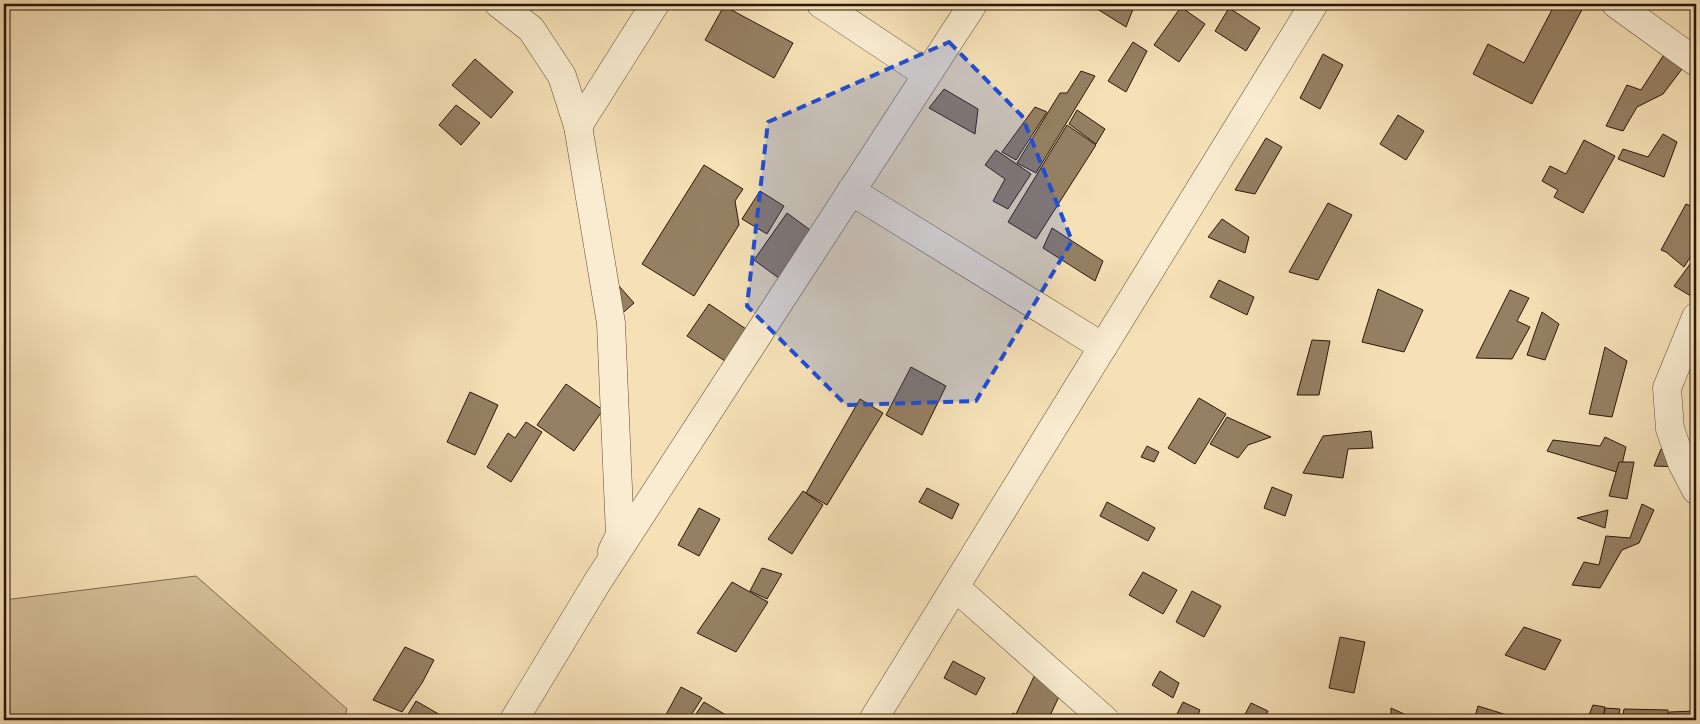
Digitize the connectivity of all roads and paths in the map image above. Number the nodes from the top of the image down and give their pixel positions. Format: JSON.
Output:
{"nodes":[{"id":1,"x":499,"y":4,"type":"edge"},
{"id":2,"x":655,"y":4,"type":"edge"},
{"id":3,"x":821,"y":4,"type":"edge"},
{"id":4,"x":973,"y":4,"type":"edge"},
{"id":5,"x":1314,"y":4,"type":"edge"},
{"id":6,"x":1616,"y":4,"type":"edge"},
{"id":7,"x":1696,"y":62,"type":"edge"},
{"id":8,"x":926,"y":74,"type":"junction"},
{"id":9,"x":578,"y":126,"type":"junction"},
{"id":10,"x":852,"y":191,"type":"junction"},
{"id":11,"x":1696,"y":317,"type":"edge"},
{"id":12,"x":1102,"y":347,"type":"junction"},
{"id":13,"x":1696,"y":490,"type":"edge"},
{"id":14,"x":598,"y":581,"type":"junction"},
{"id":15,"x":955,"y":587,"type":"junction"},
{"id":16,"x":514,"y":720,"type":"edge"},
{"id":17,"x":873,"y":720,"type":"edge"},
{"id":18,"x":1105,"y":720,"type":"edge"}],
"edges":[{"from":1,"to":9,"type":"street"},
{"from":2,"to":9,"type":"street"},
{"from":3,"to":8,"type":"street"},
{"from":4,"to":8,"type":"street"},
{"from":5,"to":12,"type":"street"},
{"from":6,"to":7,"type":"street"},
{"from":8,"to":10,"type":"street"},
{"from":9,"to":14,"type":"street"},
{"from":10,"to":12,"type":"street"},
{"from":10,"to":14,"type":"street"},
{"from":11,"to":13,"type":"street"},
{"from":12,"to":15,"type":"street"},
{"from":14,"to":16,"type":"street"},
{"from":15,"to":17,"type":"street"},
{"from":15,"to":18,"type":"street"}]}
